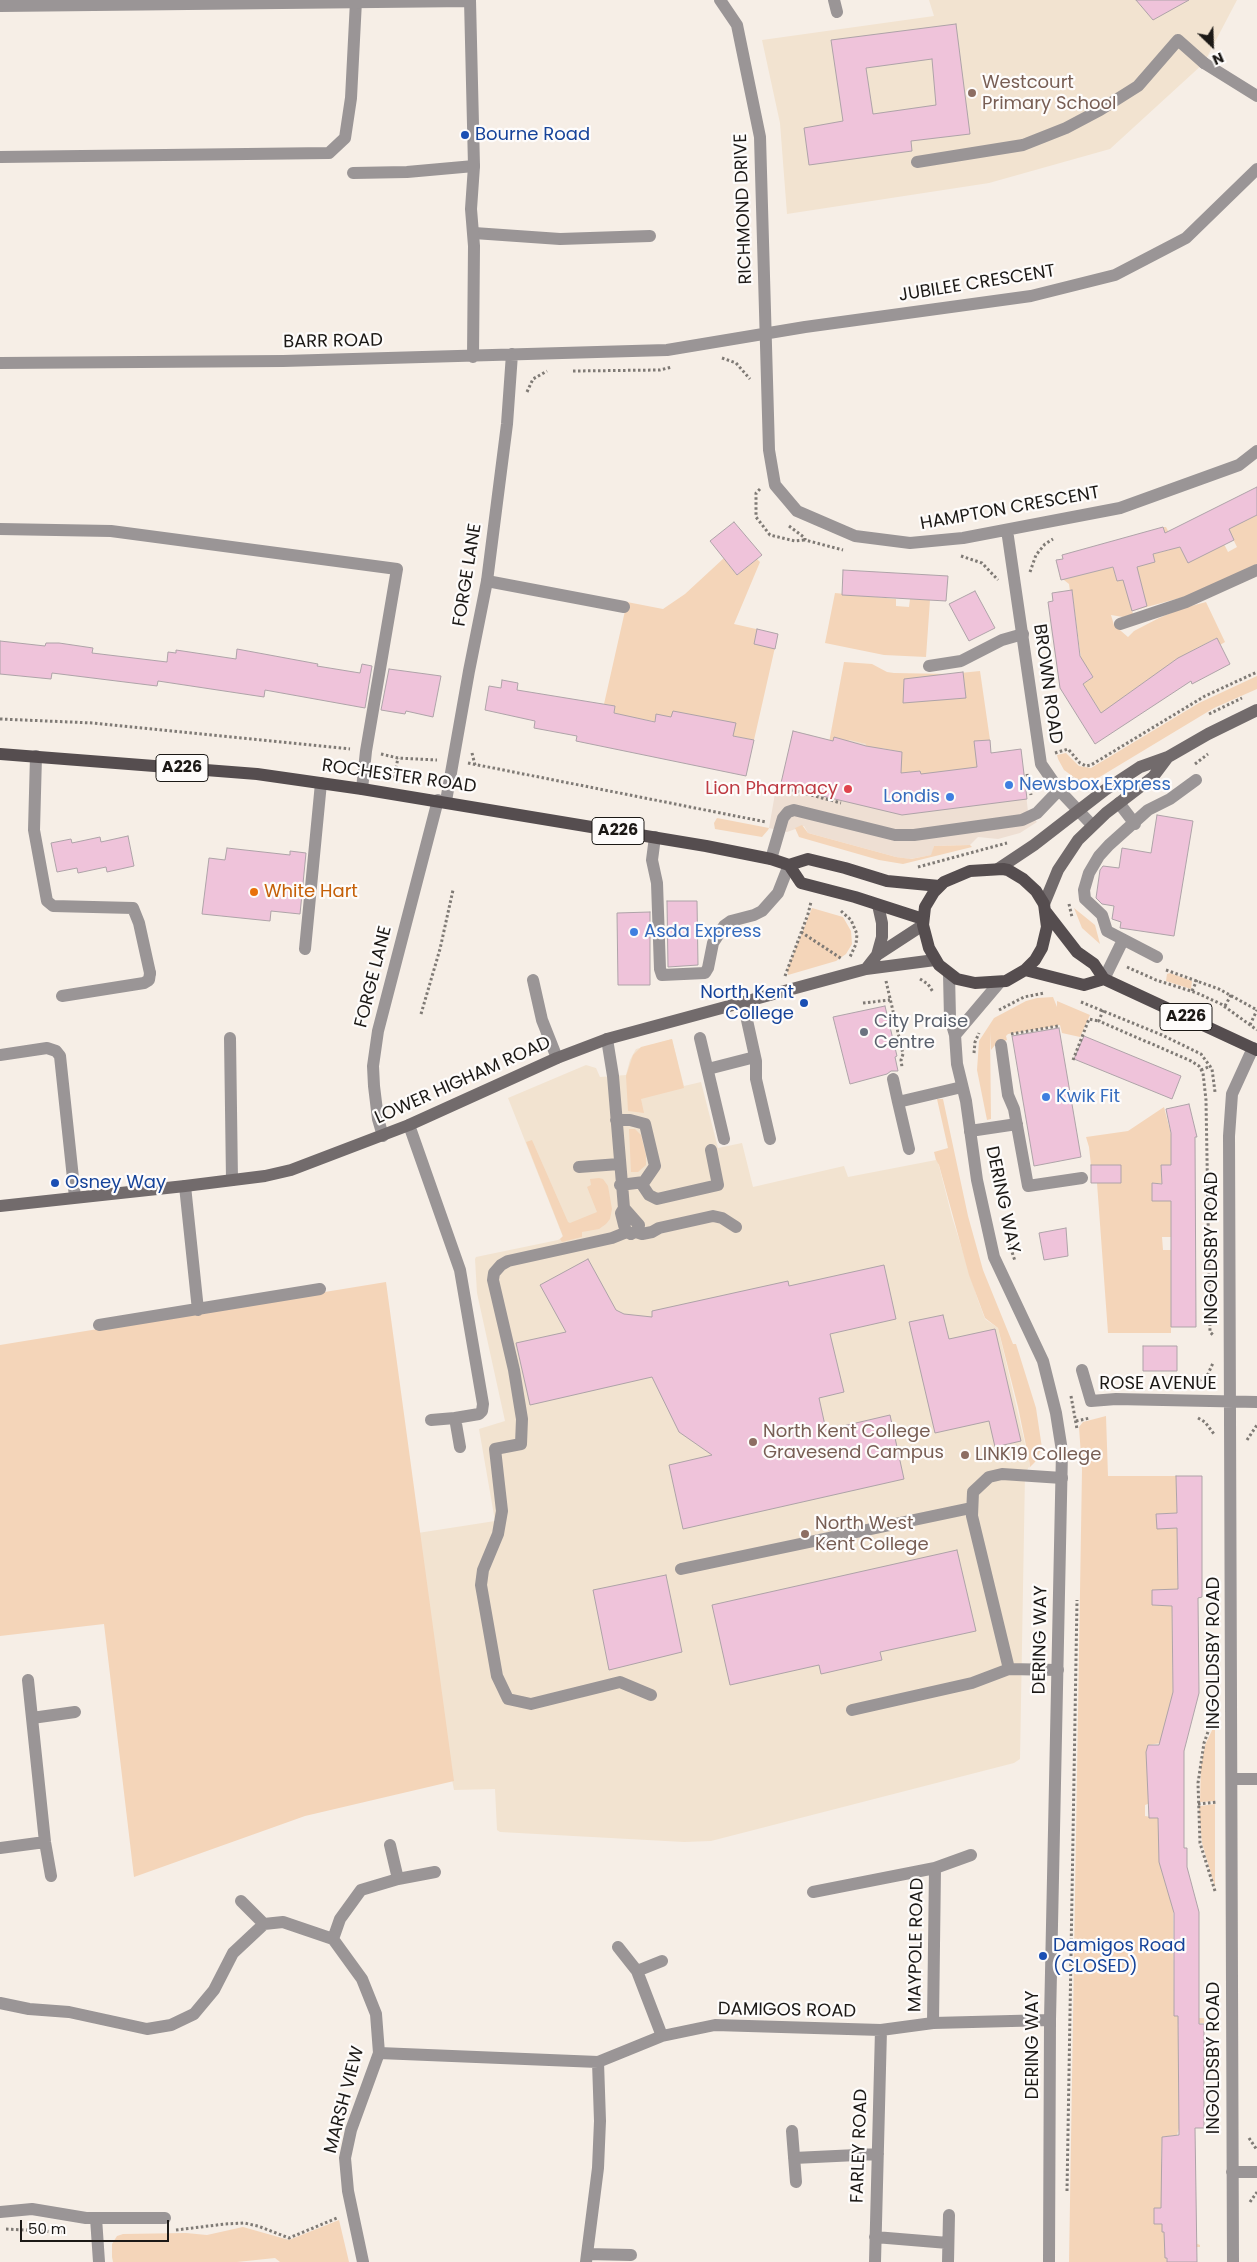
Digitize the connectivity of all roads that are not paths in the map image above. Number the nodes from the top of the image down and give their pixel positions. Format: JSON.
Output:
{"nodes":[{"id":1,"x":470,"y":0,"type":"edge"},
{"id":2,"x":720,"y":0,"type":"edge"},
{"id":3,"x":205,"y":1,"type":"edge"},
{"id":4,"x":356,"y":1,"type":"edge"},
{"id":5,"x":0,"y":6,"type":"edge"},
{"id":6,"x":1257,"y":96,"type":"edge"},
{"id":7,"x":0,"y":157,"type":"edge"},
{"id":8,"x":917,"y":162,"type":"dead end"},
{"id":9,"x":474,"y":166,"type":"junction"},
{"id":10,"x":1257,"y":169,"type":"edge"},
{"id":11,"x":353,"y":173,"type":"dead end"},
{"id":12,"x":474,"y":233,"type":"junction"},
{"id":13,"x":650,"y":236,"type":"dead end"},
{"id":14,"x":767,"y":334,"type":"junction"},
{"id":15,"x":667,"y":350,"type":"joint"},
{"id":16,"x":512,"y":354,"type":"junction"},
{"id":17,"x":473,"y":357,"type":"junction"},
{"id":18,"x":0,"y":362,"type":"edge"},
{"id":19,"x":1257,"y":451,"type":"edge"},
{"id":20,"x":0,"y":529,"type":"edge"},
{"id":21,"x":1007,"y":530,"type":"junction"},
{"id":22,"x":1257,"y":570,"type":"edge"},
{"id":23,"x":487,"y":581,"type":"junction"},
{"id":24,"x":624,"y":607,"type":"dead end"},
{"id":25,"x":1120,"y":624,"type":"dead end"},
{"id":26,"x":1023,"y":634,"type":"junction"},
{"id":27,"x":929,"y":666,"type":"dead end"},
{"id":28,"x":1257,"y":710,"type":"edge"},
{"id":29,"x":0,"y":754,"type":"edge"},
{"id":30,"x":36,"y":756,"type":"junction"},
{"id":31,"x":1168,"y":757,"type":"junction"},
{"id":32,"x":1196,"y":780,"type":"dead end"},
{"id":33,"x":321,"y":783,"type":"junction"},
{"id":34,"x":362,"y":789,"type":"junction"},
{"id":35,"x":1059,"y":790,"type":"junction"},
{"id":36,"x":442,"y":800,"type":"junction"},
{"id":37,"x":1119,"y":803,"type":"junction"},
{"id":38,"x":1079,"y":810,"type":"junction"},
{"id":39,"x":1135,"y":824,"type":"junction"},
{"id":40,"x":1092,"y":825,"type":"junction"},
{"id":41,"x":655,"y":837,"type":"junction"},
{"id":42,"x":771,"y":858,"type":"junction"},
{"id":43,"x":789,"y":865,"type":"junction"},
{"id":44,"x":998,"y":869,"type":"junction"},
{"id":45,"x":939,"y":886,"type":"junction"},
{"id":46,"x":878,"y":905,"type":"junction"},
{"id":47,"x":1045,"y":908,"type":"junction"},
{"id":48,"x":923,"y":922,"type":"junction"},
{"id":49,"x":1123,"y":940,"type":"junction"},
{"id":50,"x":305,"y":949,"type":"dead end"},
{"id":51,"x":877,"y":955,"type":"junction"},
{"id":52,"x":934,"y":960,"type":"junction"},
{"id":53,"x":1159,"y":963,"type":"road end"},
{"id":54,"x":866,"y":969,"type":"junction"},
{"id":55,"x":1025,"y":970,"type":"junction"},
{"id":56,"x":949,"y":974,"type":"junction"},
{"id":57,"x":1104,"y":979,"type":"junction"},
{"id":58,"x":533,"y":980,"type":"dead end"},
{"id":59,"x":999,"y":983,"type":"junction"},
{"id":60,"x":62,"y":996,"type":"dead end"},
{"id":61,"x":744,"y":1002,"type":"junction"},
{"id":62,"x":955,"y":1035,"type":"junction"},
{"id":63,"x":230,"y":1038,"type":"dead end"},
{"id":64,"x":700,"y":1038,"type":"dead end"},
{"id":65,"x":607,"y":1039,"type":"junction"},
{"id":66,"x":1001,"y":1045,"type":"road end"},
{"id":67,"x":1255,"y":1049,"type":"edge"},
{"id":68,"x":0,"y":1055,"type":"edge"},
{"id":69,"x":755,"y":1057,"type":"junction"},
{"id":70,"x":557,"y":1058,"type":"junction"},
{"id":71,"x":708,"y":1069,"type":"junction"},
{"id":72,"x":893,"y":1079,"type":"road end"},
{"id":73,"x":962,"y":1087,"type":"junction"},
{"id":74,"x":898,"y":1102,"type":"junction"},
{"id":75,"x":616,"y":1120,"type":"junction"},
{"id":76,"x":1016,"y":1124,"type":"junction"},
{"id":77,"x":410,"y":1126,"type":"junction"},
{"id":78,"x":970,"y":1132,"type":"junction"},
{"id":79,"x":383,"y":1136,"type":"junction"},
{"id":80,"x":724,"y":1139,"type":"dead end"},
{"id":81,"x":770,"y":1139,"type":"dead end"},
{"id":82,"x":909,"y":1149,"type":"dead end"},
{"id":83,"x":711,"y":1150,"type":"dead end"},
{"id":84,"x":619,"y":1164,"type":"junction"},
{"id":85,"x":578,"y":1167,"type":"dead end"},
{"id":86,"x":1082,"y":1178,"type":"dead end"},
{"id":87,"x":232,"y":1180,"type":"junction"},
{"id":88,"x":641,"y":1183,"type":"junction"},
{"id":89,"x":620,"y":1185,"type":"junction"},
{"id":90,"x":185,"y":1186,"type":"junction"},
{"id":91,"x":75,"y":1197,"type":"junction"},
{"id":92,"x":0,"y":1206,"type":"edge"},
{"id":93,"x":632,"y":1226,"type":"junction"},
{"id":94,"x":736,"y":1227,"type":"dead end"},
{"id":95,"x":320,"y":1289,"type":"dead end"},
{"id":96,"x":198,"y":1310,"type":"junction"},
{"id":97,"x":99,"y":1325,"type":"dead end"},
{"id":98,"x":1082,"y":1370,"type":"dead end"},
{"id":99,"x":1230,"y":1402,"type":"junction"},
{"id":100,"x":1257,"y":1402,"type":"edge"},
{"id":101,"x":455,"y":1418,"type":"junction"},
{"id":102,"x":431,"y":1420,"type":"dead end"},
{"id":103,"x":460,"y":1447,"type":"dead end"},
{"id":104,"x":1062,"y":1478,"type":"junction"},
{"id":105,"x":971,"y":1508,"type":"junction"},
{"id":106,"x":681,"y":1570,"type":"dead end"},
{"id":107,"x":1010,"y":1669,"type":"junction"},
{"id":108,"x":1058,"y":1670,"type":"junction"},
{"id":109,"x":28,"y":1680,"type":"dead end"},
{"id":110,"x":651,"y":1695,"type":"dead end"},
{"id":111,"x":852,"y":1710,"type":"dead end"},
{"id":112,"x":74,"y":1712,"type":"dead end"},
{"id":113,"x":32,"y":1718,"type":"junction"},
{"id":114,"x":1232,"y":1779,"type":"junction"},
{"id":115,"x":1257,"y":1779,"type":"edge"},
{"id":116,"x":45,"y":1842,"type":"junction"},
{"id":117,"x":390,"y":1845,"type":"dead end"},
{"id":118,"x":0,"y":1848,"type":"edge"},
{"id":119,"x":971,"y":1856,"type":"dead end"},
{"id":120,"x":935,"y":1868,"type":"junction"},
{"id":121,"x":435,"y":1872,"type":"dead end"},
{"id":122,"x":52,"y":1876,"type":"dead end"},
{"id":123,"x":398,"y":1879,"type":"junction"},
{"id":124,"x":813,"y":1892,"type":"dead end"},
{"id":125,"x":240,"y":1901,"type":"dead end"},
{"id":126,"x":264,"y":1924,"type":"junction"},
{"id":127,"x":333,"y":1939,"type":"junction"},
{"id":128,"x":618,"y":1947,"type":"dead end"},
{"id":129,"x":662,"y":1961,"type":"dead end"},
{"id":130,"x":637,"y":1971,"type":"junction"},
{"id":131,"x":0,"y":2004,"type":"edge"},
{"id":132,"x":1050,"y":2020,"type":"junction"},
{"id":133,"x":933,"y":2023,"type":"junction"},
{"id":134,"x":881,"y":2030,"type":"junction"},
{"id":135,"x":662,"y":2036,"type":"junction"},
{"id":136,"x":379,"y":2053,"type":"junction"},
{"id":137,"x":598,"y":2062,"type":"junction"},
{"id":138,"x":792,"y":2131,"type":"dead end"},
{"id":139,"x":878,"y":2154,"type":"junction"},
{"id":140,"x":794,"y":2158,"type":"junction"},
{"id":141,"x":1232,"y":2172,"type":"junction"},
{"id":142,"x":1257,"y":2172,"type":"edge"},
{"id":143,"x":796,"y":2182,"type":"dead end"},
{"id":144,"x":0,"y":2212,"type":"edge"},
{"id":145,"x":949,"y":2215,"type":"dead end"},
{"id":146,"x":96,"y":2218,"type":"junction"},
{"id":147,"x":168,"y":2224,"type":"road end"},
{"id":148,"x":875,"y":2237,"type":"junction"},
{"id":149,"x":948,"y":2243,"type":"junction"},
{"id":150,"x":631,"y":2255,"type":"dead end"},
{"id":151,"x":587,"y":2258,"type":"edge"},
{"id":152,"x":98,"y":2262,"type":"edge"},
{"id":153,"x":363,"y":2262,"type":"edge"},
{"id":154,"x":875,"y":2262,"type":"edge"},
{"id":155,"x":948,"y":2262,"type":"edge"},
{"id":156,"x":1049,"y":2262,"type":"edge"},
{"id":157,"x":1233,"y":2262,"type":"edge"}],
"edges":[{"from":1,"to":4,"type":"street"},
{"from":1,"to":9,"type":"street"},
{"from":2,"to":14,"type":"street","name":"RICHMOND DRIVE"},
{"from":3,"to":4,"type":"street"},
{"from":3,"to":5,"type":"street"},
{"from":4,"to":7,"type":"street"},
{"from":6,"to":8,"type":"street"},
{"from":9,"to":11,"type":"street"},
{"from":9,"to":12,"type":"street"},
{"from":10,"to":14,"type":"street","name":"JUBILEE CRESCENT"},
{"from":12,"to":13,"type":"street"},
{"from":12,"to":17,"type":"street"},
{"from":14,"to":15,"type":"street","name":"JUBILEE CRESCENT"},
{"from":14,"to":21,"type":"street","name":"HAMPTON CRESCENT"},
{"from":15,"to":16,"type":"street","name":"BARR ROAD"},
{"from":16,"to":17,"type":"street","name":"BARR ROAD"},
{"from":16,"to":23,"type":"street","name":"FORGE LANE"},
{"from":17,"to":18,"type":"street","name":"BARR ROAD"},
{"from":19,"to":21,"type":"street","name":"HAMPTON CRESCENT"},
{"from":20,"to":34,"type":"street"},
{"from":21,"to":26,"type":"street","name":"BROWN ROAD"},
{"from":22,"to":25,"type":"street"},
{"from":23,"to":24,"type":"street"},
{"from":23,"to":36,"type":"street","name":"FORGE LANE"},
{"from":26,"to":27,"type":"street"},
{"from":26,"to":35,"type":"street","name":"BROWN ROAD"},
{"from":28,"to":31,"type":"street"},
{"from":29,"to":30,"type":"main road","name":"ROCHESTER ROAD","number":"A226"},
{"from":30,"to":33,"type":"main road","name":"ROCHESTER ROAD","number":"A226"},
{"from":30,"to":60,"type":"street"},
{"from":31,"to":37,"type":"street"},
{"from":31,"to":38,"type":"street"},
{"from":32,"to":39,"type":"street"},
{"from":33,"to":34,"type":"main road","name":"ROCHESTER ROAD","number":"A226"},
{"from":33,"to":50,"type":"street"},
{"from":34,"to":36,"type":"main road","name":"ROCHESTER ROAD","number":"A226"},
{"from":35,"to":38,"type":"street","name":"BROWN ROAD"},
{"from":35,"to":42,"type":"street"},
{"from":36,"to":41,"type":"main road","name":"ROCHESTER ROAD","number":"A226"},
{"from":36,"to":79,"type":"street","name":"FORGE LANE"},
{"from":37,"to":39,"type":"street"},
{"from":37,"to":40,"type":"street"},
{"from":38,"to":40,"type":"street","name":"BROWN ROAD"},
{"from":38,"to":44,"type":"street"},
{"from":39,"to":49,"type":"street"},
{"from":40,"to":47,"type":"street"},
{"from":41,"to":42,"type":"main road","name":"ROCHESTER ROAD","number":"A226"},
{"from":41,"to":43,"type":"street"},
{"from":42,"to":43,"type":"main road","name":"ROCHESTER ROAD","number":"A226"},
{"from":43,"to":45,"type":"main road"},
{"from":43,"to":46,"type":"main road","name":"ROCHESTER ROAD","number":"A226"},
{"from":44,"to":45,"type":"main road"},
{"from":44,"to":47,"type":"main road"},
{"from":45,"to":48,"type":"main road"},
{"from":46,"to":48,"type":"main road","name":"ROCHESTER ROAD","number":"A226"},
{"from":46,"to":51,"type":"street"},
{"from":47,"to":55,"type":"main road"},
{"from":47,"to":57,"type":"main road"},
{"from":48,"to":51,"type":"street"},
{"from":48,"to":52,"type":"main road"},
{"from":49,"to":53,"type":"street"},
{"from":49,"to":57,"type":"street"},
{"from":51,"to":54,"type":"street"},
{"from":52,"to":54,"type":"street","name":"LOWER HIGHAM ROAD"},
{"from":52,"to":56,"type":"main road"},
{"from":54,"to":61,"type":"street","name":"LOWER HIGHAM ROAD"},
{"from":55,"to":57,"type":"main road"},
{"from":55,"to":59,"type":"main road"},
{"from":56,"to":59,"type":"main road"},
{"from":56,"to":62,"type":"street","name":"DERING WAY"},
{"from":57,"to":67,"type":"main road","number":"A226"},
{"from":58,"to":70,"type":"street"},
{"from":59,"to":62,"type":"street"},
{"from":61,"to":65,"type":"street","name":"LOWER HIGHAM ROAD"},
{"from":61,"to":69,"type":"street"},
{"from":62,"to":73,"type":"street","name":"DERING WAY"},
{"from":63,"to":87,"type":"street"},
{"from":64,"to":71,"type":"street"},
{"from":65,"to":70,"type":"street","name":"LOWER HIGHAM ROAD"},
{"from":65,"to":75,"type":"street"},
{"from":66,"to":76,"type":"street"},
{"from":67,"to":99,"type":"street","name":"INGOLDSBY ROAD"},
{"from":68,"to":91,"type":"street"},
{"from":69,"to":71,"type":"street"},
{"from":69,"to":81,"type":"street"},
{"from":70,"to":77,"type":"street","name":"LOWER HIGHAM ROAD"},
{"from":71,"to":80,"type":"street"},
{"from":72,"to":74,"type":"street"},
{"from":73,"to":74,"type":"street"},
{"from":73,"to":78,"type":"street","name":"DERING WAY"},
{"from":74,"to":82,"type":"street"},
{"from":75,"to":84,"type":"street"},
{"from":75,"to":88,"type":"street"},
{"from":76,"to":78,"type":"street"},
{"from":76,"to":86,"type":"street"},
{"from":77,"to":79,"type":"street","name":"LOWER HIGHAM ROAD"},
{"from":77,"to":101,"type":"street"},
{"from":78,"to":104,"type":"street","name":"DERING WAY"},
{"from":79,"to":87,"type":"street","name":"LOWER HIGHAM ROAD"},
{"from":83,"to":88,"type":"street"},
{"from":84,"to":85,"type":"street"},
{"from":84,"to":89,"type":"street"},
{"from":87,"to":90,"type":"street","name":"LOWER HIGHAM ROAD"},
{"from":88,"to":89,"type":"street"},
{"from":89,"to":93,"type":"street"},
{"from":90,"to":91,"type":"street","name":"LOWER HIGHAM ROAD"},
{"from":90,"to":96,"type":"street"},
{"from":91,"to":92,"type":"street","name":"LOWER HIGHAM ROAD"},
{"from":93,"to":94,"type":"street"},
{"from":93,"to":110,"type":"street"},
{"from":95,"to":96,"type":"street"},
{"from":96,"to":97,"type":"street"},
{"from":98,"to":99,"type":"street","name":"ROSE AVENUE"},
{"from":99,"to":100,"type":"street","name":"ROSE AVENUE"},
{"from":99,"to":114,"type":"street","name":"INGOLDSBY ROAD"},
{"from":101,"to":102,"type":"street"},
{"from":101,"to":103,"type":"street"},
{"from":104,"to":105,"type":"street"},
{"from":104,"to":108,"type":"street","name":"DERING WAY"},
{"from":105,"to":106,"type":"street"},
{"from":105,"to":107,"type":"street"},
{"from":107,"to":108,"type":"street"},
{"from":107,"to":111,"type":"street"},
{"from":108,"to":132,"type":"street","name":"DERING WAY"},
{"from":109,"to":113,"type":"street"},
{"from":112,"to":113,"type":"street"},
{"from":113,"to":116,"type":"street"},
{"from":114,"to":115,"type":"street"},
{"from":114,"to":141,"type":"street","name":"INGOLDSBY ROAD"},
{"from":116,"to":118,"type":"street"},
{"from":116,"to":122,"type":"street"},
{"from":117,"to":123,"type":"street"},
{"from":119,"to":120,"type":"street","name":"MAYPOLE ROAD"},
{"from":120,"to":124,"type":"street","name":"MAYPOLE ROAD"},
{"from":120,"to":133,"type":"street","name":"MAYPOLE ROAD"},
{"from":121,"to":123,"type":"street"},
{"from":123,"to":127,"type":"street"},
{"from":125,"to":126,"type":"street"},
{"from":126,"to":127,"type":"street"},
{"from":126,"to":131,"type":"street"},
{"from":127,"to":136,"type":"street","name":"MARSH VIEW"},
{"from":128,"to":130,"type":"street"},
{"from":129,"to":130,"type":"street"},
{"from":130,"to":135,"type":"street"},
{"from":132,"to":133,"type":"street","name":"DAMIGOS ROAD"},
{"from":132,"to":156,"type":"street","name":"DERING WAY"},
{"from":133,"to":134,"type":"street","name":"DAMIGOS ROAD"},
{"from":134,"to":135,"type":"street","name":"DAMIGOS ROAD"},
{"from":134,"to":139,"type":"street","name":"FARLEY ROAD"},
{"from":135,"to":137,"type":"street","name":"DAMIGOS ROAD"},
{"from":136,"to":137,"type":"street","name":"DAMIGOS ROAD"},
{"from":136,"to":153,"type":"street","name":"MARSH VIEW"},
{"from":137,"to":151,"type":"street"},
{"from":138,"to":140,"type":"street"},
{"from":139,"to":140,"type":"street"},
{"from":139,"to":148,"type":"street","name":"FARLEY ROAD"},
{"from":140,"to":143,"type":"street"},
{"from":141,"to":142,"type":"street"},
{"from":141,"to":157,"type":"street","name":"INGOLDSBY ROAD"},
{"from":144,"to":146,"type":"street"},
{"from":145,"to":149,"type":"street"},
{"from":146,"to":147,"type":"street"},
{"from":146,"to":152,"type":"street"},
{"from":148,"to":149,"type":"street"},
{"from":148,"to":154,"type":"street","name":"FARLEY ROAD"},
{"from":149,"to":155,"type":"street"},
{"from":150,"to":151,"type":"street"}]}
